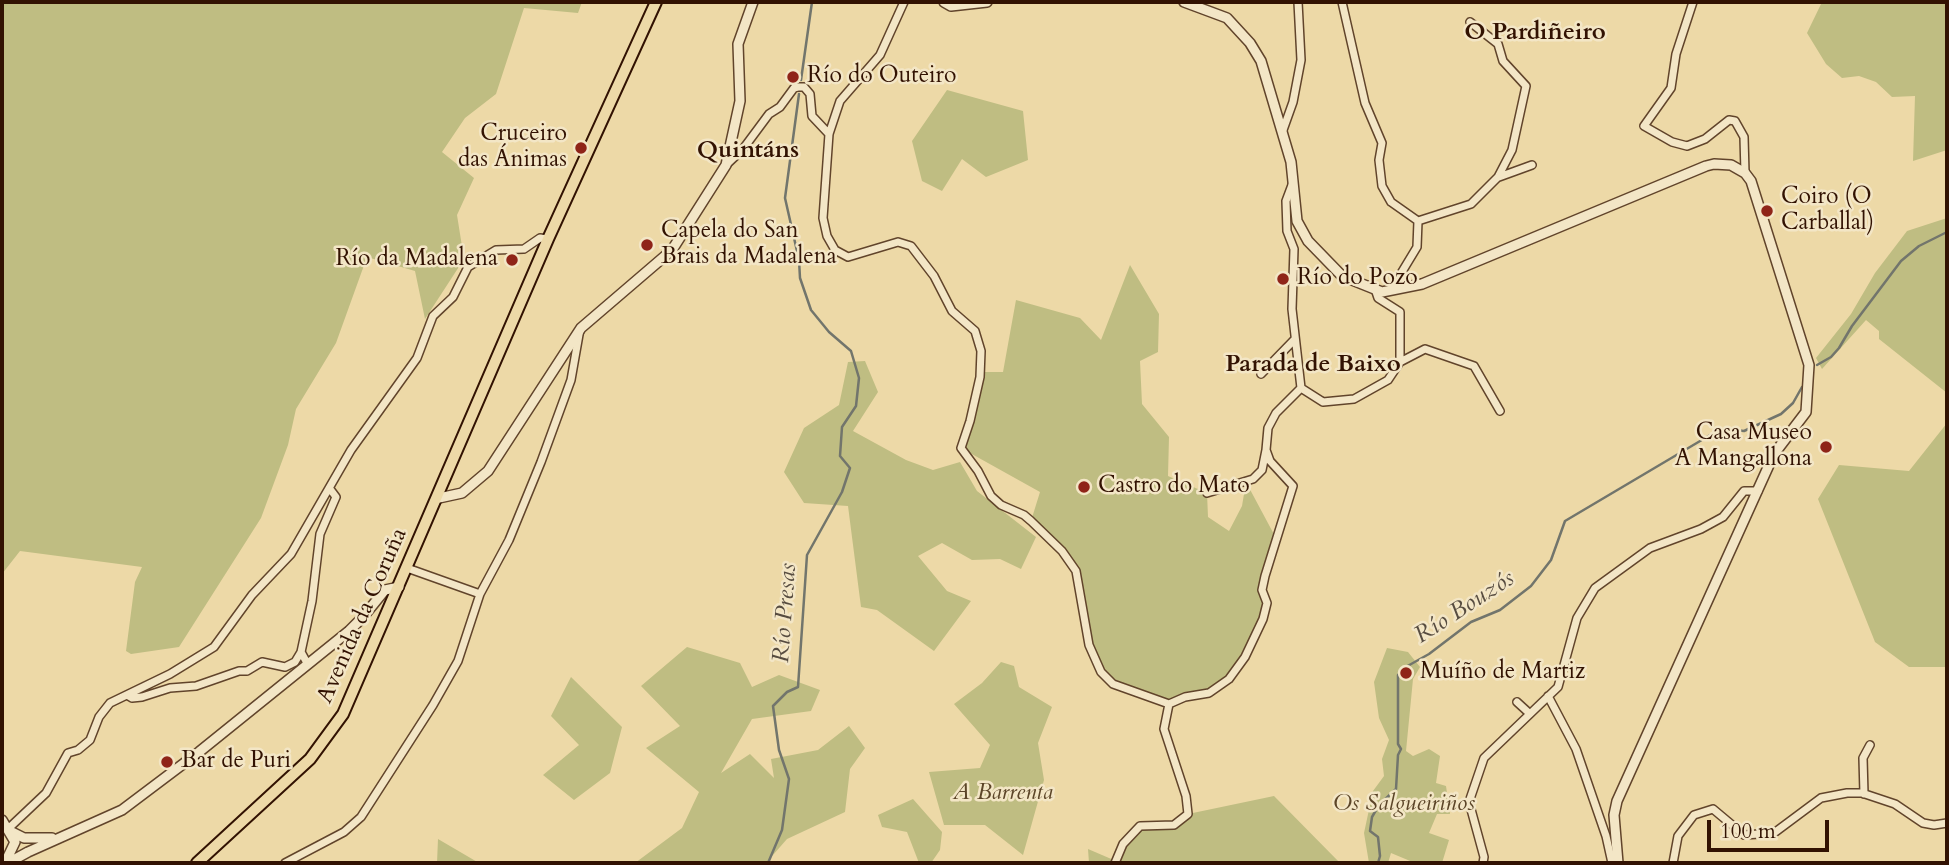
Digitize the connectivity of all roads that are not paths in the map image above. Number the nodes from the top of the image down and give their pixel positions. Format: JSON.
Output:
{"nodes":[{"id":1,"x":656,"y":2,"type":"edge"},
{"id":2,"x":753,"y":2,"type":"edge"},
{"id":3,"x":904,"y":2,"type":"edge"},
{"id":4,"x":944,"y":2,"type":"edge"},
{"id":5,"x":986,"y":2,"type":"edge"},
{"id":6,"x":1184,"y":2,"type":"edge"},
{"id":7,"x":1298,"y":2,"type":"edge"},
{"id":8,"x":1342,"y":2,"type":"edge"},
{"id":9,"x":1693,"y":2,"type":"edge"},
{"id":10,"x":1471,"y":22,"type":"dead end"},
{"id":11,"x":1283,"y":130,"type":"junction"},
{"id":12,"x":829,"y":134,"type":"junction"},
{"id":13,"x":726,"y":165,"type":"junction"},
{"id":14,"x":1532,"y":165,"type":"dead end"},
{"id":15,"x":1745,"y":173,"type":"junction"},
{"id":16,"x":1498,"y":177,"type":"junction"},
{"id":17,"x":1292,"y":185,"type":"junction"},
{"id":18,"x":1418,"y":221,"type":"junction"},
{"id":19,"x":548,"y":239,"type":"junction"},
{"id":20,"x":1375,"y":289,"type":"junction"},
{"id":21,"x":1391,"y":290,"type":"junction"},
{"id":22,"x":580,"y":328,"type":"junction"},
{"id":23,"x":1295,"y":339,"type":"junction"},
{"id":24,"x":1400,"y":362,"type":"junction"},
{"id":25,"x":1261,"y":374,"type":"dead end"},
{"id":26,"x":1301,"y":388,"type":"junction"},
{"id":27,"x":1500,"y":411,"type":"dead end"},
{"id":28,"x":1266,"y":450,"type":"junction"},
{"id":29,"x":330,"y":489,"type":"junction"},
{"id":30,"x":1758,"y":491,"type":"junction"},
{"id":31,"x":1207,"y":494,"type":"dead end"},
{"id":32,"x":439,"y":498,"type":"junction"},
{"id":33,"x":407,"y":568,"type":"junction"},
{"id":34,"x":395,"y":587,"type":"junction"},
{"id":35,"x":480,"y":594,"type":"junction"},
{"id":36,"x":389,"y":603,"type":"junction"},
{"id":37,"x":372,"y":606,"type":"junction"},
{"id":38,"x":301,"y":652,"type":"junction"},
{"id":39,"x":307,"y":663,"type":"junction"},
{"id":40,"x":127,"y":695,"type":"junction"},
{"id":41,"x":1548,"y":696,"type":"junction"},
{"id":42,"x":1517,"y":702,"type":"dead end"},
{"id":43,"x":1169,"y":704,"type":"junction"},
{"id":44,"x":1529,"y":713,"type":"junction"},
{"id":45,"x":1870,"y":745,"type":"dead end"},
{"id":46,"x":1864,"y":794,"type":"junction"},
{"id":47,"x":2,"y":820,"type":"edge"},
{"id":48,"x":1947,"y":823,"type":"edge"},
{"id":49,"x":9,"y":830,"type":"junction"},
{"id":50,"x":61,"y":837,"type":"junction"},
{"id":51,"x":24,"y":838,"type":"junction"},
{"id":52,"x":15,"y":844,"type":"junction"},
{"id":53,"x":34,"y":849,"type":"junction"},
{"id":54,"x":19,"y":857,"type":"junction"},
{"id":55,"x":7,"y":863,"type":"edge"},
{"id":56,"x":197,"y":863,"type":"edge"},
{"id":57,"x":285,"y":863,"type":"edge"},
{"id":58,"x":1115,"y":863,"type":"edge"},
{"id":59,"x":1483,"y":863,"type":"edge"},
{"id":60,"x":1612,"y":863,"type":"edge"},
{"id":61,"x":1618,"y":863,"type":"edge"},
{"id":62,"x":1673,"y":863,"type":"edge"}],
"edges":[{"from":1,"to":19,"type":"main road","name":"Avenida da Coruña"},
{"from":2,"to":13,"type":"street"},
{"from":3,"to":12,"type":"street"},
{"from":4,"to":5,"type":"street"},
{"from":6,"to":11,"type":"street"},
{"from":7,"to":11,"type":"street"},
{"from":8,"to":18,"type":"street"},
{"from":9,"to":15,"type":"street"},
{"from":10,"to":16,"type":"street"},
{"from":11,"to":17,"type":"street"},
{"from":12,"to":13,"type":"street"},
{"from":12,"to":43,"type":"street"},
{"from":13,"to":22,"type":"street"},
{"from":14,"to":16,"type":"street"},
{"from":15,"to":21,"type":"street"},
{"from":15,"to":30,"type":"street"},
{"from":16,"to":18,"type":"street"},
{"from":17,"to":20,"type":"street"},
{"from":17,"to":23,"type":"street"},
{"from":18,"to":21,"type":"street"},
{"from":19,"to":29,"type":"street"},
{"from":19,"to":32,"type":"main road","name":"Avenida da Coruña"},
{"from":20,"to":21,"type":"street"},
{"from":20,"to":24,"type":"street"},
{"from":22,"to":32,"type":"street"},
{"from":22,"to":35,"type":"street"},
{"from":23,"to":25,"type":"street"},
{"from":23,"to":26,"type":"street"},
{"from":24,"to":26,"type":"street"},
{"from":24,"to":27,"type":"street"},
{"from":26,"to":28,"type":"street"},
{"from":28,"to":31,"type":"street"},
{"from":28,"to":43,"type":"street"},
{"from":29,"to":38,"type":"street"},
{"from":29,"to":40,"type":"street"},
{"from":30,"to":41,"type":"street"},
{"from":30,"to":61,"type":"street"},
{"from":32,"to":33,"type":"main road","name":"Avenida da Coruña"},
{"from":33,"to":34,"type":"main road","name":"Avenida da Coruña"},
{"from":33,"to":35,"type":"street"},
{"from":34,"to":36,"type":"main road","name":"Avenida da Coruña"},
{"from":34,"to":37,"type":"street"},
{"from":35,"to":57,"type":"street"},
{"from":36,"to":37,"type":"street"},
{"from":36,"to":56,"type":"main road","name":"Avenida da Coruña"},
{"from":37,"to":39,"type":"street"},
{"from":38,"to":39,"type":"street"},
{"from":38,"to":40,"type":"street"},
{"from":39,"to":50,"type":"street"},
{"from":40,"to":49,"type":"street"},
{"from":41,"to":44,"type":"street"},
{"from":41,"to":60,"type":"street"},
{"from":42,"to":44,"type":"street"},
{"from":43,"to":58,"type":"street"},
{"from":44,"to":59,"type":"street"},
{"from":45,"to":46,"type":"street"},
{"from":46,"to":48,"type":"street"},
{"from":46,"to":62,"type":"street"},
{"from":47,"to":49,"type":"street"},
{"from":49,"to":51,"type":"street"},
{"from":49,"to":52,"type":"street"},
{"from":50,"to":51,"type":"street"},
{"from":50,"to":53,"type":"street"},
{"from":51,"to":52,"type":"street"},
{"from":51,"to":53,"type":"street"},
{"from":52,"to":54,"type":"street"},
{"from":52,"to":55,"type":"street"},
{"from":53,"to":54,"type":"street"},
{"from":54,"to":55,"type":"street"}]}
